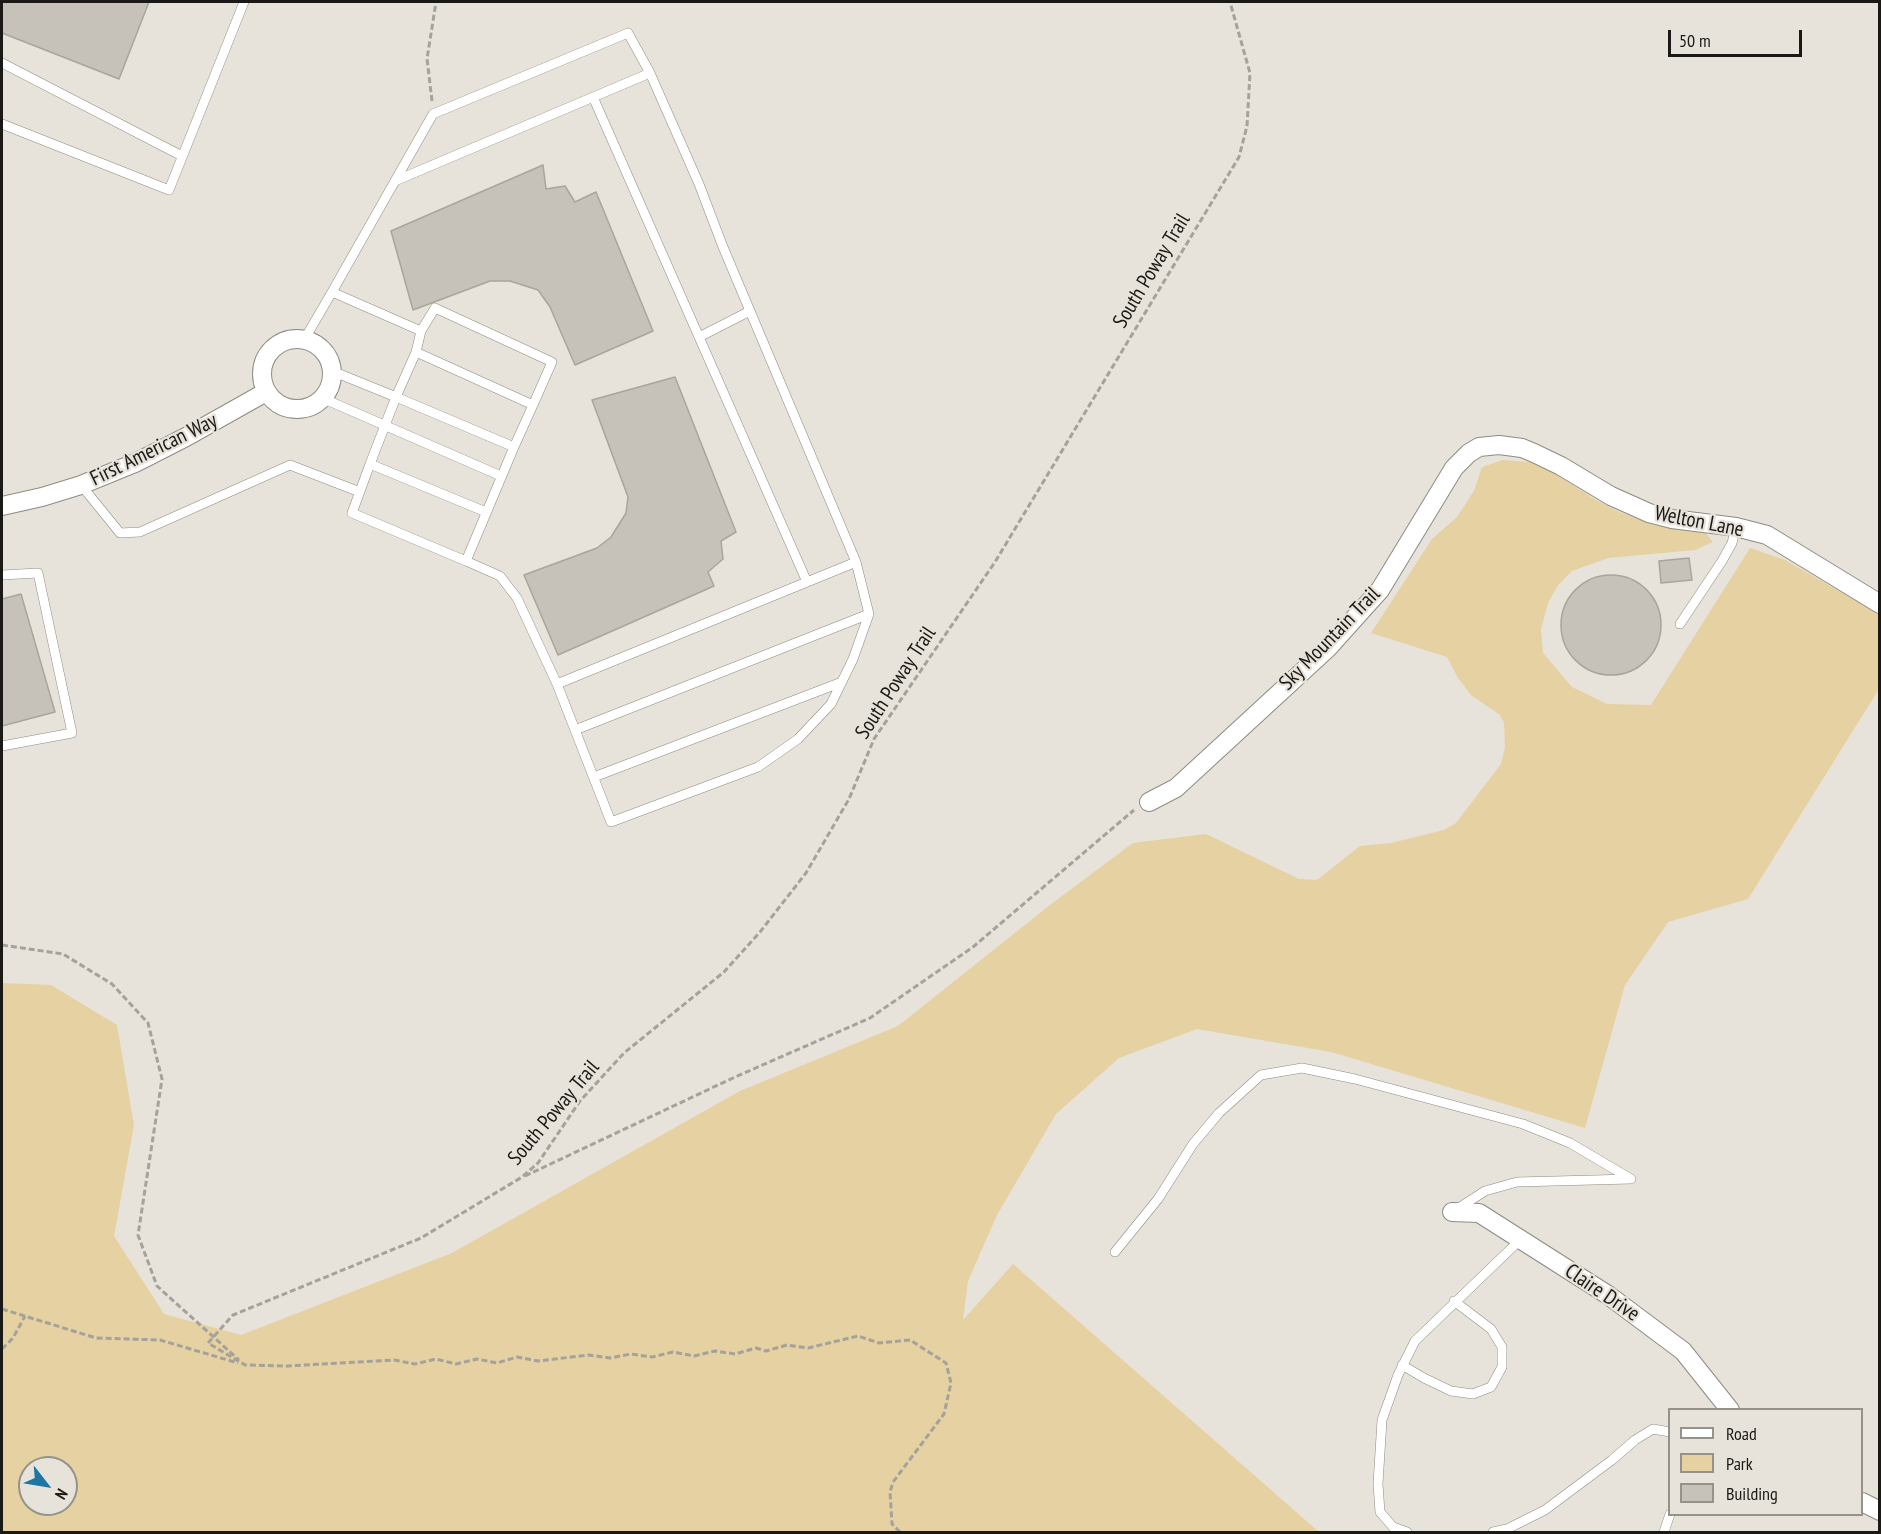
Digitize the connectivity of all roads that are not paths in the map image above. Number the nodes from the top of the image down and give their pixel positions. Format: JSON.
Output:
{"nodes":[{"id":1,"x":244,"y":2,"type":"edge"},
{"id":2,"x":2,"y":63,"type":"edge"},
{"id":3,"x":650,"y":73,"type":"junction"},
{"id":4,"x":593,"y":97,"type":"junction"},
{"id":5,"x":2,"y":124,"type":"edge"},
{"id":6,"x":182,"y":156,"type":"junction"},
{"id":7,"x":395,"y":181,"type":"junction"},
{"id":8,"x":332,"y":292,"type":"junction"},
{"id":9,"x":750,"y":311,"type":"junction"},
{"id":10,"x":422,"y":331,"type":"junction"},
{"id":11,"x":699,"y":337,"type":"junction"},
{"id":12,"x":304,"y":340,"type":"junction"},
{"id":13,"x":416,"y":352,"type":"junction"},
{"id":14,"x":332,"y":371,"type":"junction"},
{"id":15,"x":266,"y":392,"type":"junction"},
{"id":16,"x":396,"y":397,"type":"junction"},
{"id":17,"x":322,"y":398,"type":"junction"},
{"id":18,"x":533,"y":405,"type":"junction"},
{"id":19,"x":385,"y":426,"type":"junction"},
{"id":20,"x":514,"y":447,"type":"junction"},
{"id":21,"x":1479,"y":447,"type":"joint"},
{"id":22,"x":370,"y":464,"type":"junction"},
{"id":23,"x":501,"y":477,"type":"junction"},
{"id":24,"x":81,"y":485,"type":"junction"},
{"id":25,"x":360,"y":492,"type":"junction"},
{"id":26,"x":2,"y":506,"type":"edge"},
{"id":27,"x":486,"y":512,"type":"junction"},
{"id":28,"x":1736,"y":527,"type":"junction"},
{"id":29,"x":466,"y":561,"type":"junction"},
{"id":30,"x":856,"y":562,"type":"junction"},
{"id":31,"x":2,"y":575,"type":"edge"},
{"id":32,"x":807,"y":582,"type":"junction"},
{"id":33,"x":1880,"y":604,"type":"edge"},
{"id":34,"x":869,"y":614,"type":"junction"},
{"id":35,"x":1680,"y":624,"type":"dead end"},
{"id":36,"x":842,"y":682,"type":"junction"},
{"id":37,"x":557,"y":684,"type":"junction"},
{"id":38,"x":575,"y":730,"type":"junction"},
{"id":39,"x":2,"y":746,"type":"edge"},
{"id":40,"x":594,"y":777,"type":"junction"},
{"id":41,"x":1142,"y":805,"type":"road end"},
{"id":42,"x":1452,"y":1212,"type":"joint"},
{"id":43,"x":1521,"y":1239,"type":"junction"},
{"id":44,"x":1115,"y":1252,"type":"dead end"},
{"id":45,"x":1454,"y":1301,"type":"junction"},
{"id":46,"x":1402,"y":1365,"type":"junction"},
{"id":47,"x":1728,"y":1408,"type":"edge"},
{"id":48,"x":1668,"y":1432,"type":"edge"},
{"id":49,"x":1863,"y":1502,"type":"edge"},
{"id":50,"x":1880,"y":1511,"type":"edge"},
{"id":51,"x":1669,"y":1516,"type":"edge"},
{"id":52,"x":1407,"y":1533,"type":"edge"},
{"id":53,"x":1493,"y":1533,"type":"edge"},
{"id":54,"x":1664,"y":1533,"type":"edge"}],
"edges":[{"from":1,"to":6,"type":"lane"},
{"from":2,"to":6,"type":"lane"},
{"from":3,"to":4,"type":"lane"},
{"from":3,"to":7,"type":"lane"},
{"from":3,"to":9,"type":"lane"},
{"from":4,"to":7,"type":"lane"},
{"from":4,"to":11,"type":"lane"},
{"from":5,"to":6,"type":"lane"},
{"from":7,"to":8,"type":"lane"},
{"from":8,"to":10,"type":"lane"},
{"from":8,"to":12,"type":"lane"},
{"from":9,"to":11,"type":"lane"},
{"from":9,"to":30,"type":"lane"},
{"from":10,"to":13,"type":"lane"},
{"from":10,"to":18,"type":"lane"},
{"from":11,"to":32,"type":"lane"},
{"from":12,"to":14,"type":"street"},
{"from":12,"to":15,"type":"street"},
{"from":13,"to":16,"type":"lane"},
{"from":13,"to":18,"type":"lane"},
{"from":14,"to":16,"type":"lane"},
{"from":14,"to":17,"type":"street"},
{"from":15,"to":17,"type":"street"},
{"from":15,"to":24,"type":"street","name":"First American Way"},
{"from":16,"to":19,"type":"lane"},
{"from":16,"to":20,"type":"lane"},
{"from":17,"to":19,"type":"lane"},
{"from":18,"to":20,"type":"lane"},
{"from":19,"to":22,"type":"lane"},
{"from":19,"to":23,"type":"lane"},
{"from":20,"to":23,"type":"lane"},
{"from":21,"to":28,"type":"street","name":"Welton Lane"},
{"from":21,"to":41,"type":"street","name":"Sky Mountain Trail"},
{"from":22,"to":25,"type":"lane"},
{"from":22,"to":27,"type":"lane"},
{"from":23,"to":27,"type":"lane"},
{"from":24,"to":25,"type":"lane"},
{"from":24,"to":26,"type":"street","name":"First American Way"},
{"from":25,"to":29,"type":"lane"},
{"from":27,"to":29,"type":"lane"},
{"from":28,"to":33,"type":"street","name":"Welton Lane"},
{"from":28,"to":35,"type":"lane"},
{"from":29,"to":37,"type":"lane"},
{"from":30,"to":32,"type":"lane"},
{"from":30,"to":34,"type":"lane"},
{"from":31,"to":39,"type":"lane"},
{"from":32,"to":37,"type":"lane"},
{"from":34,"to":36,"type":"lane"},
{"from":34,"to":38,"type":"lane"},
{"from":36,"to":40,"type":"lane"},
{"from":36,"to":40,"type":"lane"},
{"from":37,"to":38,"type":"lane"},
{"from":38,"to":40,"type":"lane"},
{"from":42,"to":43,"type":"street","name":"Claire Drive"},
{"from":42,"to":44,"type":"lane"},
{"from":43,"to":45,"type":"lane"},
{"from":43,"to":47,"type":"street","name":"Claire Drive"},
{"from":45,"to":46,"type":"lane"},
{"from":45,"to":46,"type":"lane"},
{"from":46,"to":52,"type":"lane"},
{"from":48,"to":53,"type":"lane"},
{"from":49,"to":50,"type":"street"},
{"from":51,"to":54,"type":"lane"}]}
